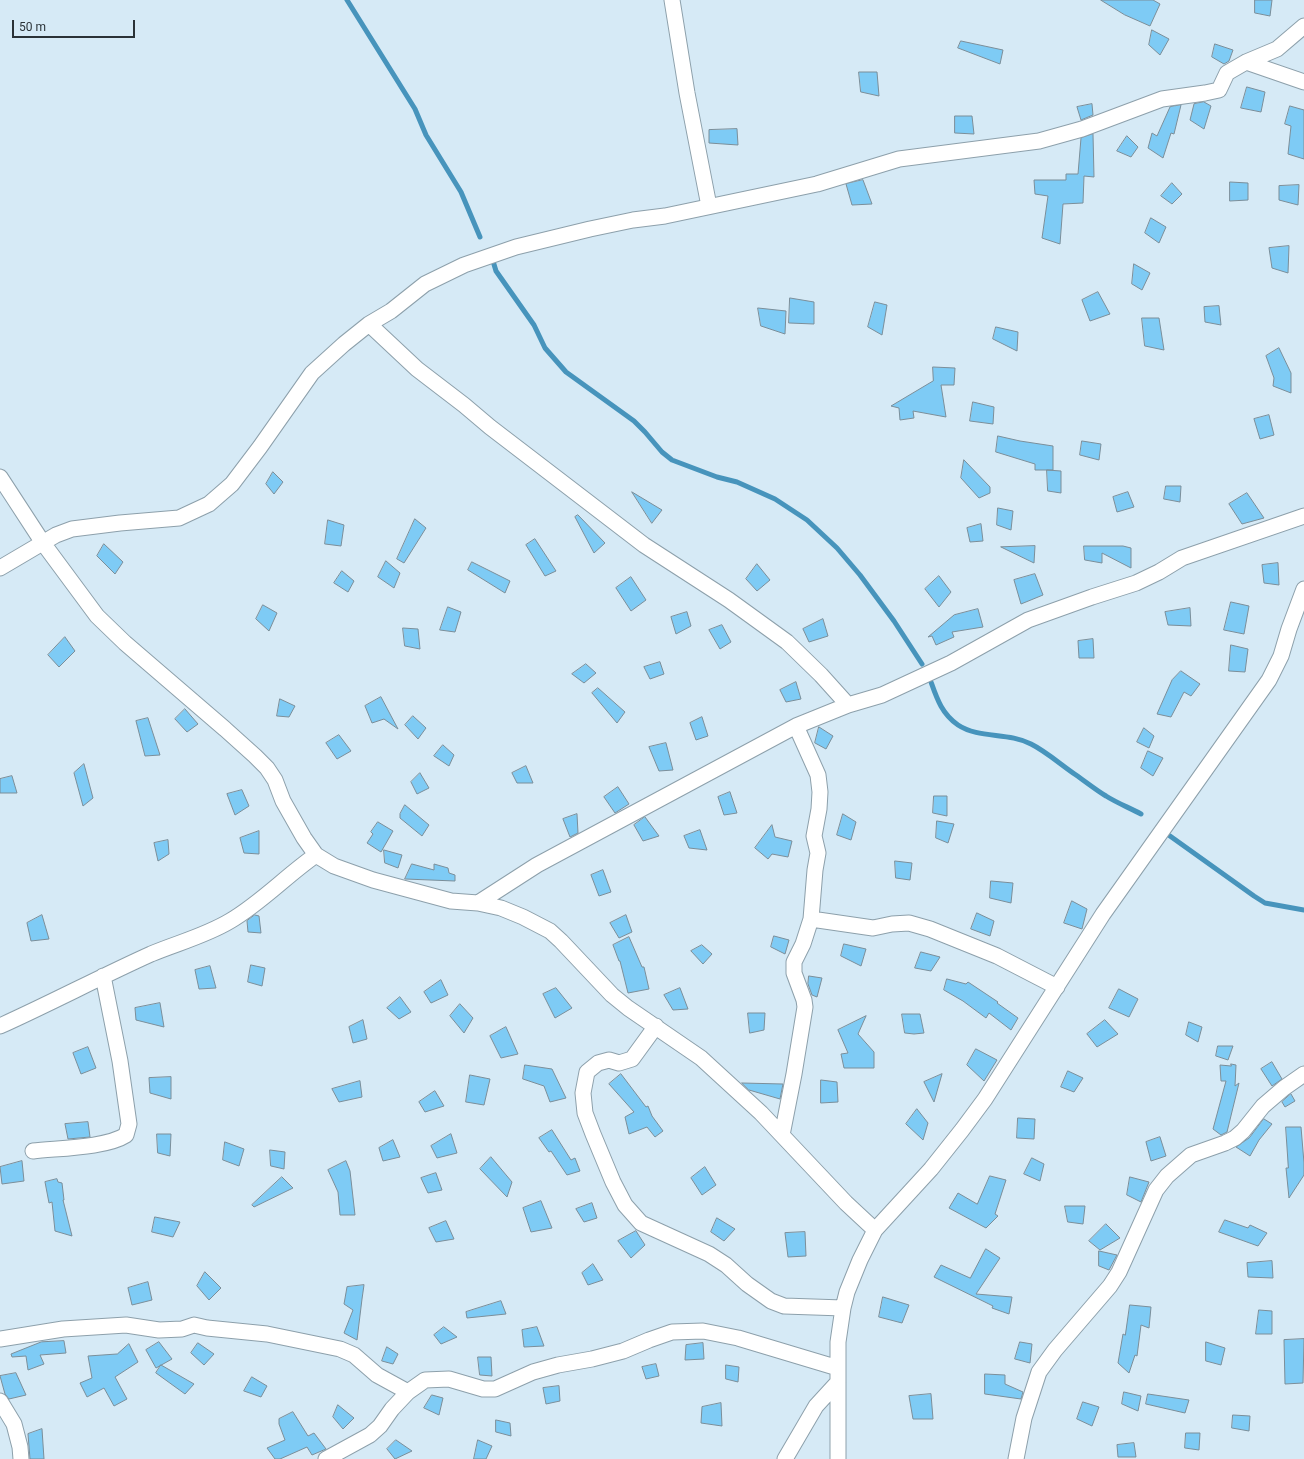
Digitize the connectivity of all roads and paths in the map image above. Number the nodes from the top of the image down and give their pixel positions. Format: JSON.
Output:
{"nodes":[{"id":1,"x":672,"y":0,"type":"edge"},
{"id":2,"x":1304,"y":26,"type":"edge"},
{"id":3,"x":1246,"y":62,"type":"junction"},
{"id":4,"x":1304,"y":82,"type":"edge"},
{"id":5,"x":709,"y":206,"type":"junction"},
{"id":6,"x":369,"y":324,"type":"junction"},
{"id":7,"x":0,"y":477,"type":"edge"},
{"id":8,"x":1304,"y":516,"type":"edge"},
{"id":9,"x":43,"y":543,"type":"junction"},
{"id":10,"x":0,"y":568,"type":"edge"},
{"id":11,"x":1304,"y":589,"type":"edge"},
{"id":12,"x":848,"y":705,"type":"junction"},
{"id":13,"x":796,"y":726,"type":"junction"},
{"id":14,"x":316,"y":855,"type":"junction"},
{"id":15,"x":478,"y":903,"type":"junction"},
{"id":16,"x":811,"y":919,"type":"junction"},
{"id":17,"x":103,"y":976,"type":"junction"},
{"id":18,"x":1057,"y":987,"type":"junction"},
{"id":19,"x":0,"y":1026,"type":"edge"},
{"id":20,"x":656,"y":1026,"type":"junction"},
{"id":21,"x":1304,"y":1074,"type":"edge"},
{"id":22,"x":782,"y":1135,"type":"junction"},
{"id":23,"x":33,"y":1151,"type":"dead end"},
{"id":24,"x":875,"y":1230,"type":"junction"},
{"id":25,"x":843,"y":1308,"type":"junction"},
{"id":26,"x":0,"y":1339,"type":"edge"},
{"id":27,"x":838,"y":1375,"type":"junction"},
{"id":28,"x":408,"y":1392,"type":"junction"},
{"id":29,"x":0,"y":1401,"type":"edge"},
{"id":30,"x":21,"y":1459,"type":"edge"},
{"id":31,"x":326,"y":1459,"type":"edge"},
{"id":32,"x":785,"y":1459,"type":"edge"},
{"id":33,"x":838,"y":1459,"type":"edge"},
{"id":34,"x":1016,"y":1459,"type":"edge"}],
"edges":[{"from":1,"to":5,"type":"street"},
{"from":2,"to":3,"type":"street"},
{"from":3,"to":4,"type":"street"},
{"from":3,"to":5,"type":"street"},
{"from":5,"to":6,"type":"street"},
{"from":6,"to":9,"type":"street"},
{"from":6,"to":12,"type":"street"},
{"from":7,"to":9,"type":"street"},
{"from":8,"to":12,"type":"street"},
{"from":9,"to":10,"type":"street"},
{"from":9,"to":14,"type":"street"},
{"from":11,"to":18,"type":"street"},
{"from":12,"to":13,"type":"street"},
{"from":13,"to":15,"type":"street"},
{"from":13,"to":16,"type":"street"},
{"from":14,"to":15,"type":"street"},
{"from":14,"to":17,"type":"street"},
{"from":15,"to":20,"type":"street"},
{"from":16,"to":18,"type":"street"},
{"from":16,"to":22,"type":"street"},
{"from":17,"to":19,"type":"street"},
{"from":17,"to":23,"type":"street"},
{"from":18,"to":24,"type":"street"},
{"from":20,"to":22,"type":"street"},
{"from":20,"to":25,"type":"street"},
{"from":21,"to":34,"type":"street"},
{"from":22,"to":24,"type":"street"},
{"from":24,"to":25,"type":"street"},
{"from":25,"to":27,"type":"street"},
{"from":26,"to":28,"type":"street"},
{"from":27,"to":28,"type":"street"},
{"from":27,"to":32,"type":"street"},
{"from":27,"to":33,"type":"street"},
{"from":28,"to":31,"type":"street"},
{"from":29,"to":30,"type":"street"}]}
